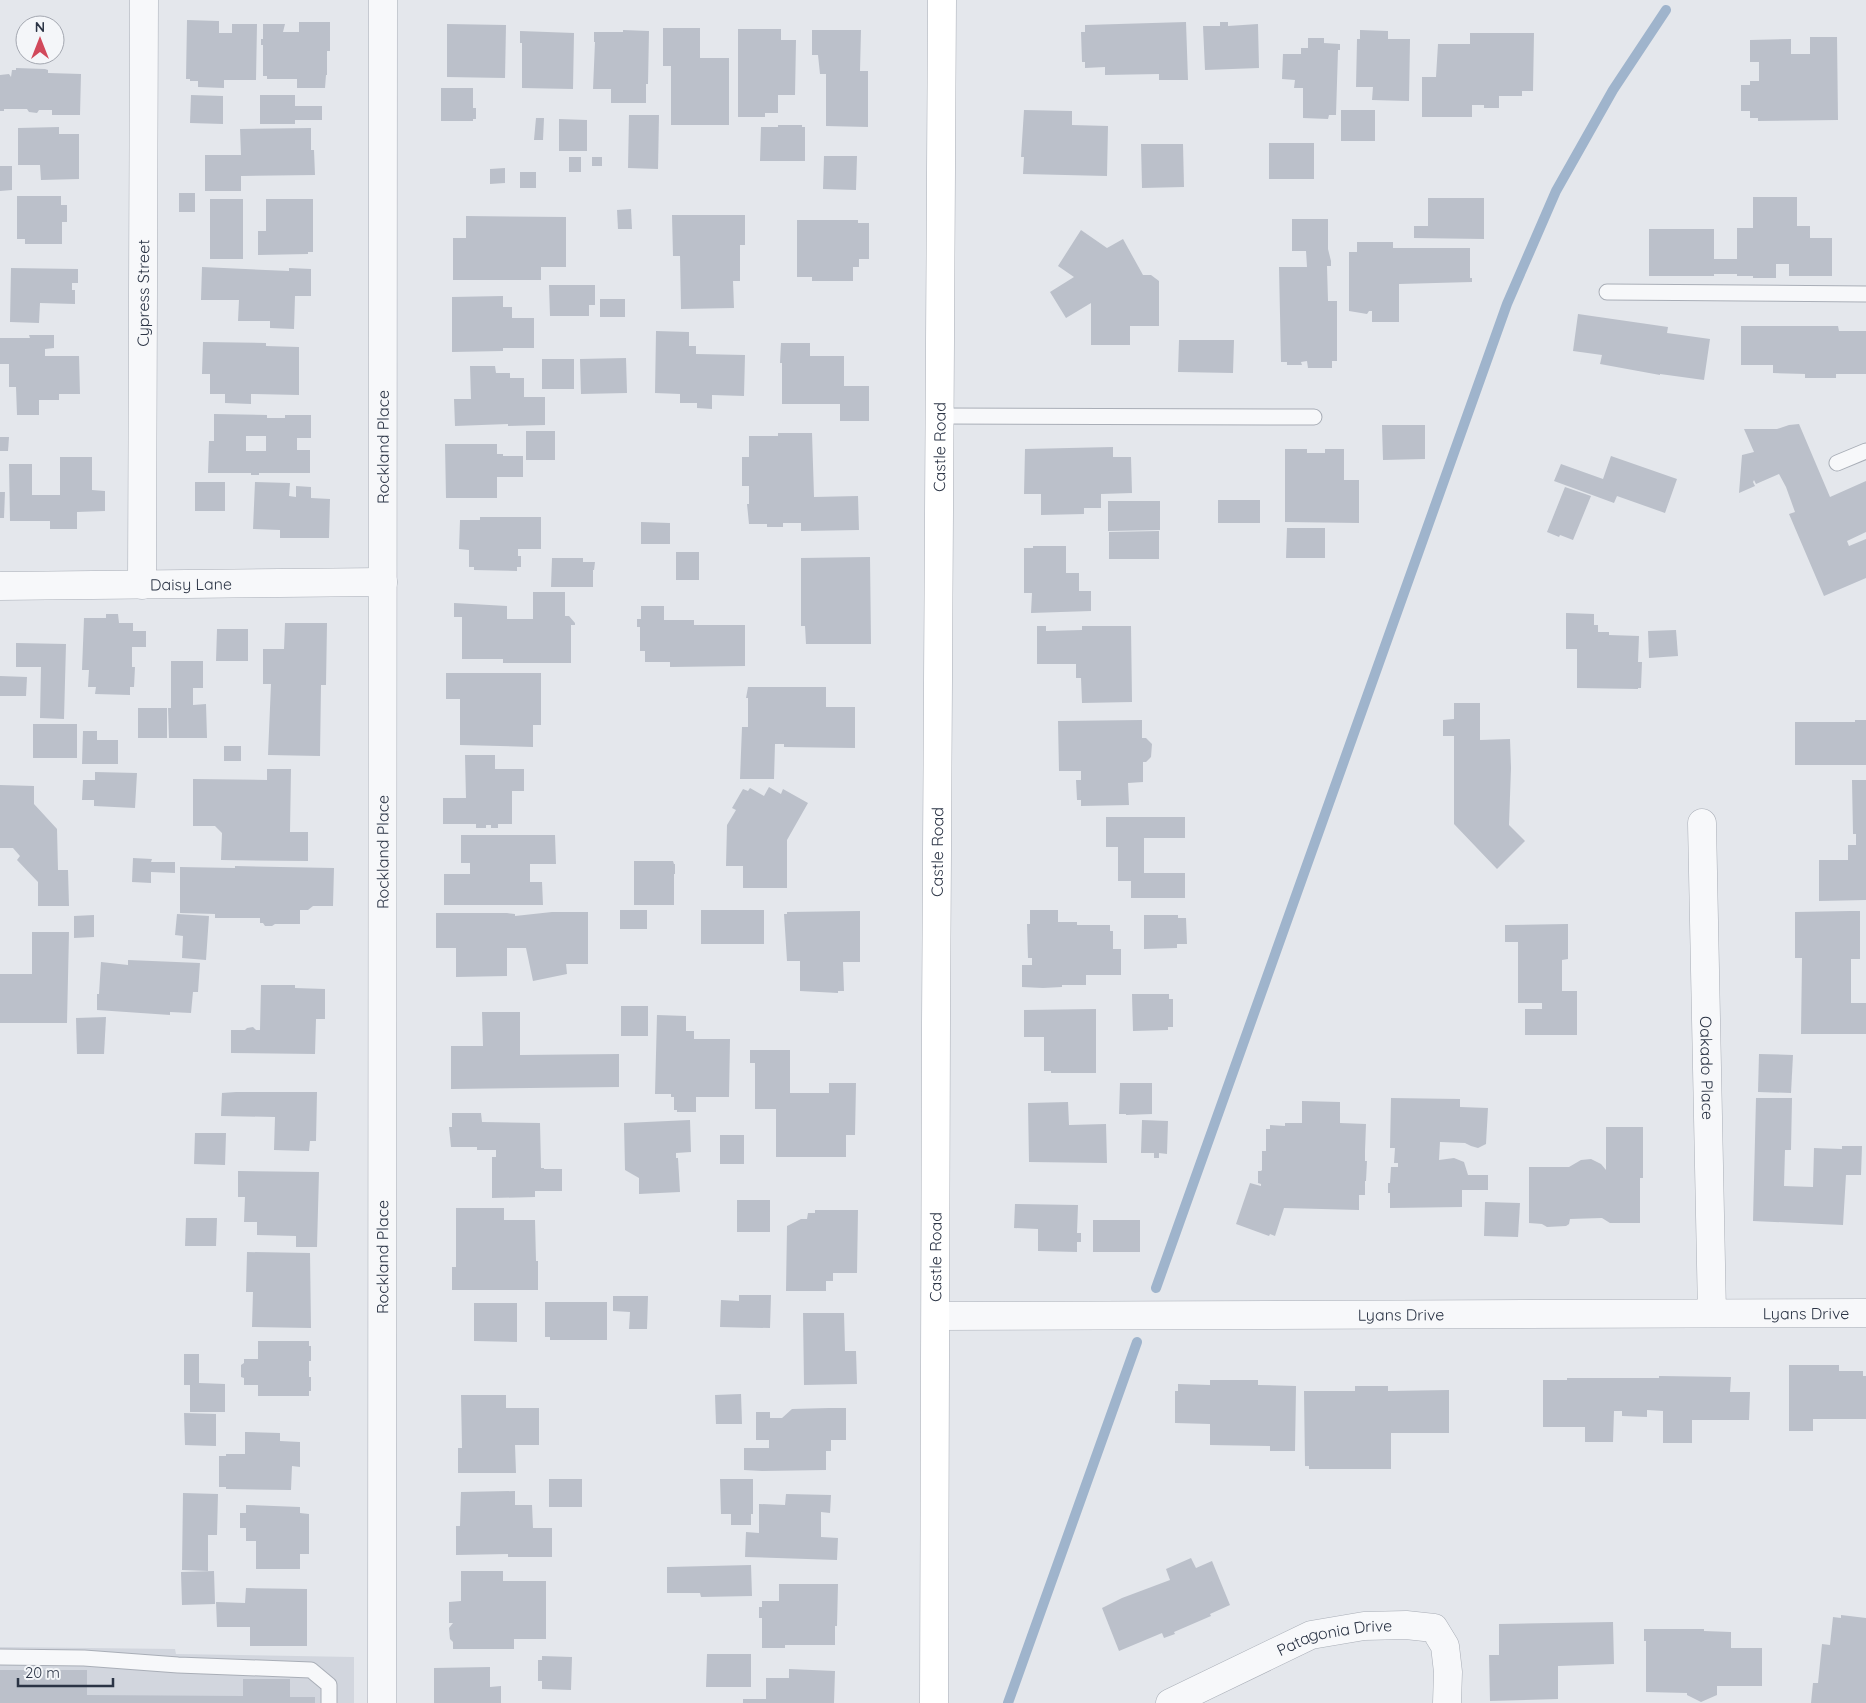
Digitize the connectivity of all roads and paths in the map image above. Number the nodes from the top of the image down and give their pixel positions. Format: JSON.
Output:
{"nodes":[{"id":1,"x":144,"y":0,"type":"edge"},
{"id":2,"x":383,"y":0,"type":"edge"},
{"id":3,"x":942,"y":0,"type":"edge"},
{"id":4,"x":1607,"y":292,"type":"dead end"},
{"id":5,"x":1866,"y":294,"type":"edge"},
{"id":6,"x":940,"y":416,"type":"junction"},
{"id":7,"x":1314,"y":417,"type":"dead end"},
{"id":8,"x":1866,"y":451,"type":"edge"},
{"id":9,"x":1837,"y":463,"type":"dead end"},
{"id":10,"x":383,"y":582,"type":"junction"},
{"id":11,"x":0,"y":586,"type":"edge"},
{"id":12,"x":142,"y":586,"type":"junction"},
{"id":13,"x":1702,"y":823,"type":"dead end"},
{"id":14,"x":1712,"y":1313,"type":"junction"},
{"id":15,"x":1866,"y":1313,"type":"edge"},
{"id":16,"x":936,"y":1316,"type":"junction"},
{"id":17,"x":0,"y":1657,"type":"edge"},
{"id":18,"x":329,"y":1703,"type":"edge"},
{"id":19,"x":382,"y":1703,"type":"edge"},
{"id":20,"x":934,"y":1703,"type":"edge"},
{"id":21,"x":1170,"y":1703,"type":"edge"},
{"id":22,"x":1447,"y":1703,"type":"edge"}],
"edges":[{"from":1,"to":12,"type":"street","name":"Cypress Street"},
{"from":2,"to":10,"type":"street","name":"Rockland Place"},
{"from":3,"to":6,"type":"street","name":"Castle Road"},
{"from":4,"to":5,"type":"lane"},
{"from":6,"to":7,"type":"lane"},
{"from":6,"to":16,"type":"street","name":"Castle Road"},
{"from":8,"to":9,"type":"lane"},
{"from":10,"to":12,"type":"street","name":"Daisy Lane"},
{"from":10,"to":19,"type":"street","name":"Rockland Place"},
{"from":11,"to":12,"type":"street","name":"Daisy Lane"},
{"from":13,"to":14,"type":"street","name":"Oakado Place"},
{"from":14,"to":15,"type":"street","name":"Lyans Drive"},
{"from":14,"to":16,"type":"street","name":"Lyans Drive"},
{"from":16,"to":20,"type":"street","name":"Castle Road"},
{"from":17,"to":18,"type":"lane"},
{"from":21,"to":22,"type":"street","name":"Patagonia Drive"}]}
